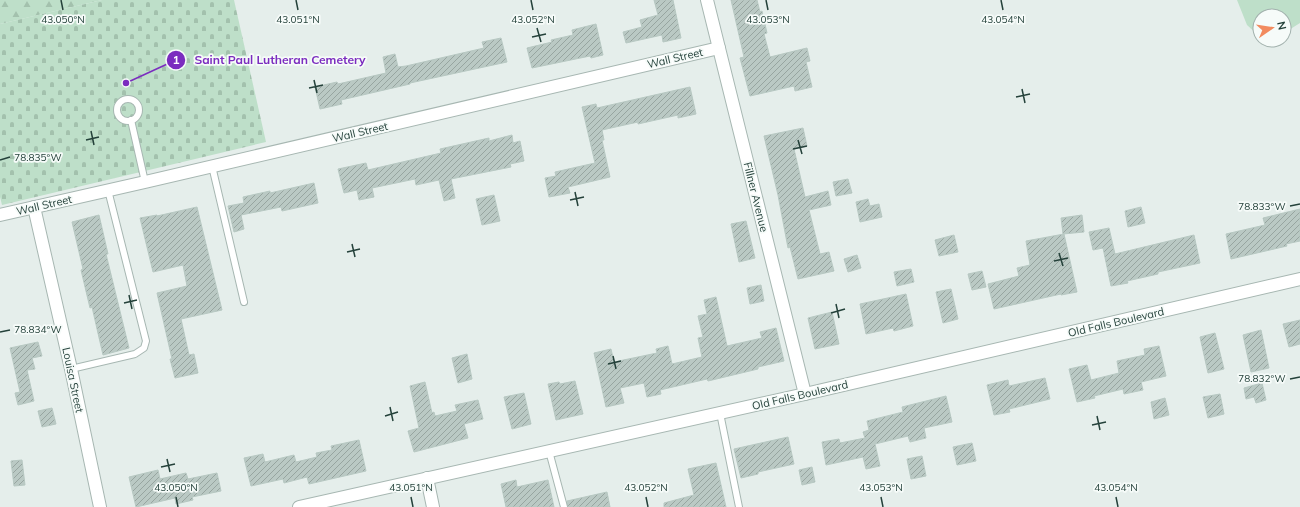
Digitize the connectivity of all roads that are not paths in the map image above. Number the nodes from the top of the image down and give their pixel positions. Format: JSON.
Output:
{"nodes":[{"id":1,"x":707,"y":0,"type":"edge"},
{"id":2,"x":719,"y":48,"type":"junction"},
{"id":3,"x":131,"y":120,"type":"dead end"},
{"id":4,"x":212,"y":166,"type":"junction"},
{"id":5,"x":145,"y":182,"type":"junction"},
{"id":6,"x":108,"y":190,"type":"junction"},
{"id":7,"x":34,"y":207,"type":"junction"},
{"id":8,"x":0,"y":215,"type":"edge"},
{"id":9,"x":1300,"y":279,"type":"edge"},
{"id":10,"x":244,"y":302,"type":"dead end"},
{"id":11,"x":71,"y":369,"type":"junction"},
{"id":12,"x":806,"y":394,"type":"junction"},
{"id":13,"x":720,"y":413,"type":"junction"},
{"id":14,"x":549,"y":451,"type":"junction"},
{"id":15,"x":427,"y":478,"type":"junction"},
{"id":16,"x":100,"y":507,"type":"edge"},
{"id":17,"x":299,"y":507,"type":"edge"},
{"id":18,"x":433,"y":507,"type":"edge"},
{"id":19,"x":564,"y":507,"type":"edge"},
{"id":20,"x":739,"y":507,"type":"edge"}],
"edges":[{"from":1,"to":2,"type":"street","name":"Fillner Avenue"},
{"from":2,"to":4,"type":"street","name":"Wall Street"},
{"from":2,"to":12,"type":"street","name":"Fillner Avenue"},
{"from":3,"to":5,"type":"lane"},
{"from":4,"to":5,"type":"street","name":"Wall Street"},
{"from":4,"to":10,"type":"lane"},
{"from":5,"to":6,"type":"street","name":"Wall Street"},
{"from":6,"to":7,"type":"street","name":"Wall Street"},
{"from":6,"to":11,"type":"lane"},
{"from":7,"to":8,"type":"street","name":"Wall Street"},
{"from":7,"to":11,"type":"street","name":"Louisa Street"},
{"from":9,"to":12,"type":"street","name":"Old Falls Boulevard"},
{"from":11,"to":16,"type":"street","name":"Louisa Street"},
{"from":12,"to":13,"type":"street","name":"Old Falls Boulevard"},
{"from":13,"to":14,"type":"street","name":"Old Falls Boulevard"},
{"from":13,"to":20,"type":"lane"},
{"from":14,"to":15,"type":"street","name":"Old Falls Boulevard"},
{"from":14,"to":19,"type":"lane"},
{"from":15,"to":17,"type":"street","name":"Old Falls Boulevard"},
{"from":15,"to":18,"type":"street"}]}
